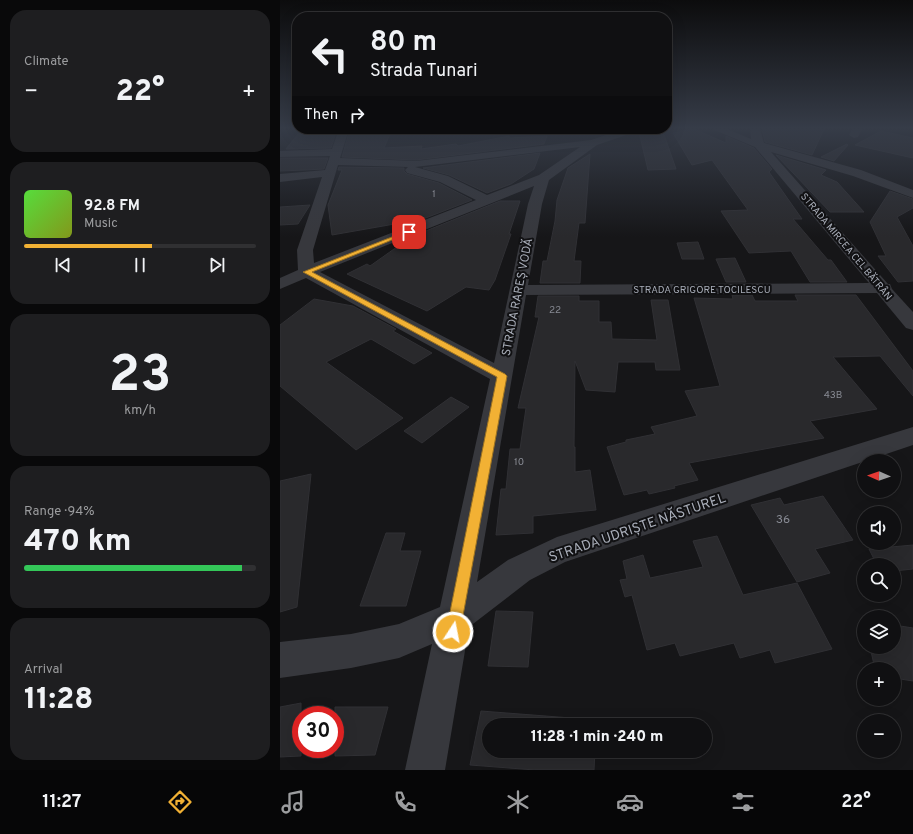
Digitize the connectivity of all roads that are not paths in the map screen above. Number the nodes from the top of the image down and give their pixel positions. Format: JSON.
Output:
{"nodes":[{"id":1,"x":323,"y":165,"type":"edge"},
{"id":2,"x":332,"y":165,"type":"edge"},
{"id":3,"x":398,"y":165,"type":"edge"},
{"id":4,"x":560,"y":165,"type":"edge"},
{"id":5,"x":776,"y":165,"type":"edge"},
{"id":6,"x":829,"y":165,"type":"edge"},
{"id":7,"x":280,"y":178,"type":"edge"},
{"id":8,"x":543,"y":178,"type":"junction"},
{"id":9,"x":913,"y":194,"type":"edge"},
{"id":10,"x":504,"y":195,"type":"junction"},
{"id":11,"x":488,"y":201,"type":"junction"},
{"id":12,"x":535,"y":204,"type":"junction"},
{"id":13,"x":306,"y":272,"type":"junction"},
{"id":14,"x":280,"y":284,"type":"edge"},
{"id":15,"x":884,"y":288,"type":"junction"},
{"id":16,"x":519,"y":290,"type":"junction"},
{"id":17,"x":913,"y":324,"type":"edge"},
{"id":18,"x":502,"y":376,"type":"junction"},
{"id":19,"x":913,"y":436,"type":"edge"},
{"id":20,"x":456,"y":617,"type":"junction"},
{"id":21,"x":280,"y":660,"type":"edge"},
{"id":22,"x":425,"y":770,"type":"edge"}],
"edges":[{"from":1,"to":7,"type":"street"},
{"from":2,"to":13,"type":"street"},
{"from":3,"to":11,"type":"street"},
{"from":4,"to":8,"type":"street"},
{"from":5,"to":15,"type":"street","name":"STRADA MIRCEA CEL BĂTRÂN"},
{"from":6,"to":9,"type":"street"},
{"from":8,"to":10,"type":"street"},
{"from":8,"to":12,"type":"street","name":"STRADA RAREȘ VODĂ"},
{"from":10,"to":11,"type":"street"},
{"from":10,"to":12,"type":"street"},
{"from":11,"to":13,"type":"street"},
{"from":12,"to":16,"type":"street","name":"STRADA RAREȘ VODĂ"},
{"from":13,"to":14,"type":"street"},
{"from":13,"to":18,"type":"street"},
{"from":15,"to":16,"type":"street","name":"STRADA GRIGORE TOCILESCU"},
{"from":15,"to":17,"type":"street","name":"STRADA MIRCEA CEL BĂTRÂN"},
{"from":16,"to":18,"type":"street","name":"STRADA RAREȘ VODĂ"},
{"from":18,"to":20,"type":"street","name":"STRADA RAREȘ VODĂ"},
{"from":19,"to":20,"type":"street","name":"STRADA UDRIȘTE NĂSTUREL"},
{"from":20,"to":21,"type":"street","name":"STRADA UDRIȘTE NĂSTUREL"},
{"from":20,"to":22,"type":"street","name":"STRADA RAREȘ VODĂ"}]}
